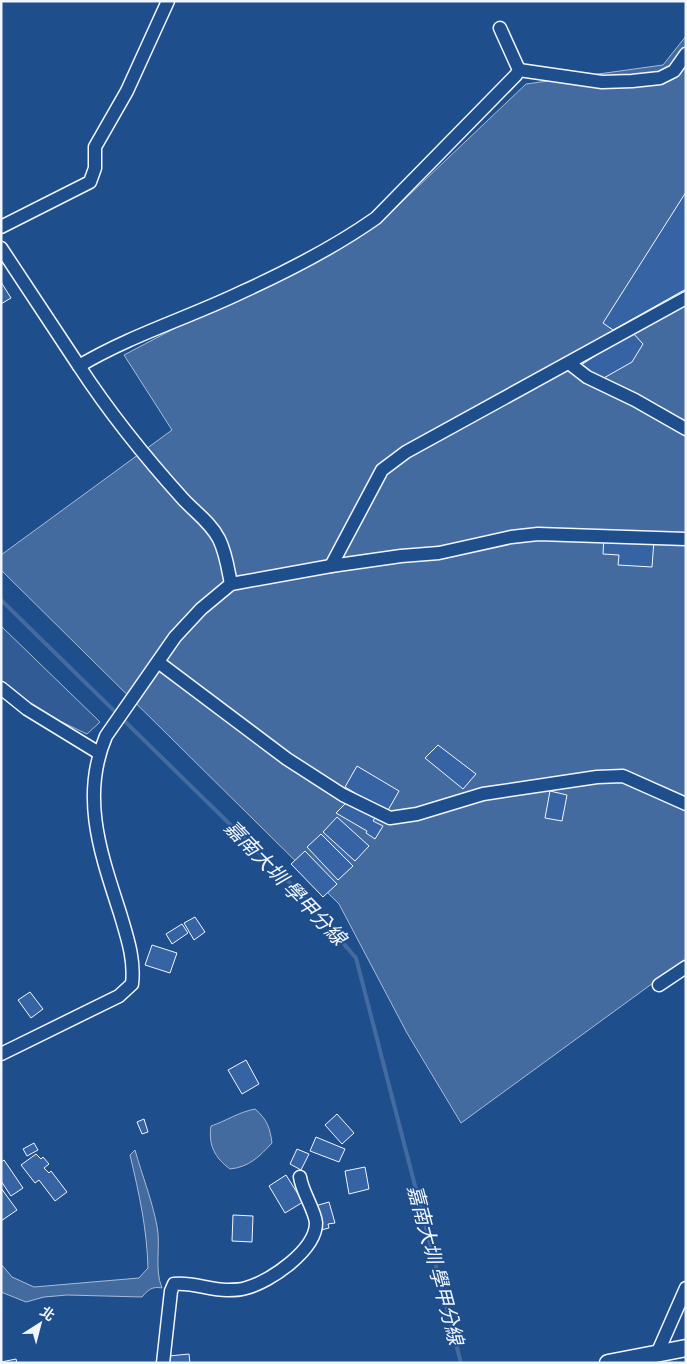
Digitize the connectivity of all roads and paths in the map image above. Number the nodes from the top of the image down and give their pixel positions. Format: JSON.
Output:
{"nodes":[{"id":1,"x":168,"y":1,"type":"edge"},
{"id":2,"x":500,"y":28,"type":"dead end"},
{"id":3,"x":686,"y":54,"type":"edge"},
{"id":4,"x":519,"y":70,"type":"junction"},
{"id":5,"x":1,"y":227,"type":"edge"},
{"id":6,"x":1,"y":248,"type":"edge"},
{"id":7,"x":686,"y":298,"type":"edge"},
{"id":8,"x":569,"y":363,"type":"junction"},
{"id":9,"x":79,"y":366,"type":"junction"},
{"id":10,"x":686,"y":428,"type":"edge"},
{"id":11,"x":686,"y":539,"type":"edge"},
{"id":12,"x":331,"y":566,"type":"junction"},
{"id":13,"x":231,"y":584,"type":"junction"},
{"id":14,"x":158,"y":662,"type":"junction"},
{"id":15,"x":1,"y":688,"type":"edge"},
{"id":16,"x":99,"y":753,"type":"junction"},
{"id":17,"x":686,"y":804,"type":"edge"},
{"id":18,"x":686,"y":967,"type":"edge"},
{"id":19,"x":660,"y":985,"type":"dead end"},
{"id":20,"x":1,"y":1054,"type":"edge"},
{"id":21,"x":300,"y":1177,"type":"dead end"},
{"id":22,"x":686,"y":1288,"type":"edge"},
{"id":23,"x":686,"y":1348,"type":"edge"},
{"id":24,"x":656,"y":1354,"type":"junction"},
{"id":25,"x":163,"y":1363,"type":"edge"},
{"id":26,"x":608,"y":1363,"type":"edge"}],
"edges":[{"from":1,"to":5,"type":"lane"},
{"from":2,"to":4,"type":"lane"},
{"from":3,"to":4,"type":"lane"},
{"from":4,"to":9,"type":"lane"},
{"from":6,"to":9,"type":"lane"},
{"from":7,"to":8,"type":"lane"},
{"from":8,"to":10,"type":"lane"},
{"from":8,"to":12,"type":"lane"},
{"from":9,"to":13,"type":"lane"},
{"from":11,"to":12,"type":"lane"},
{"from":12,"to":13,"type":"lane"},
{"from":13,"to":14,"type":"lane"},
{"from":14,"to":16,"type":"lane"},
{"from":14,"to":17,"type":"lane"},
{"from":15,"to":16,"type":"lane"},
{"from":16,"to":20,"type":"lane"},
{"from":18,"to":19,"type":"lane"},
{"from":21,"to":25,"type":"lane"},
{"from":22,"to":24,"type":"lane"},
{"from":23,"to":24,"type":"main road"},
{"from":24,"to":26,"type":"main road"}]}
